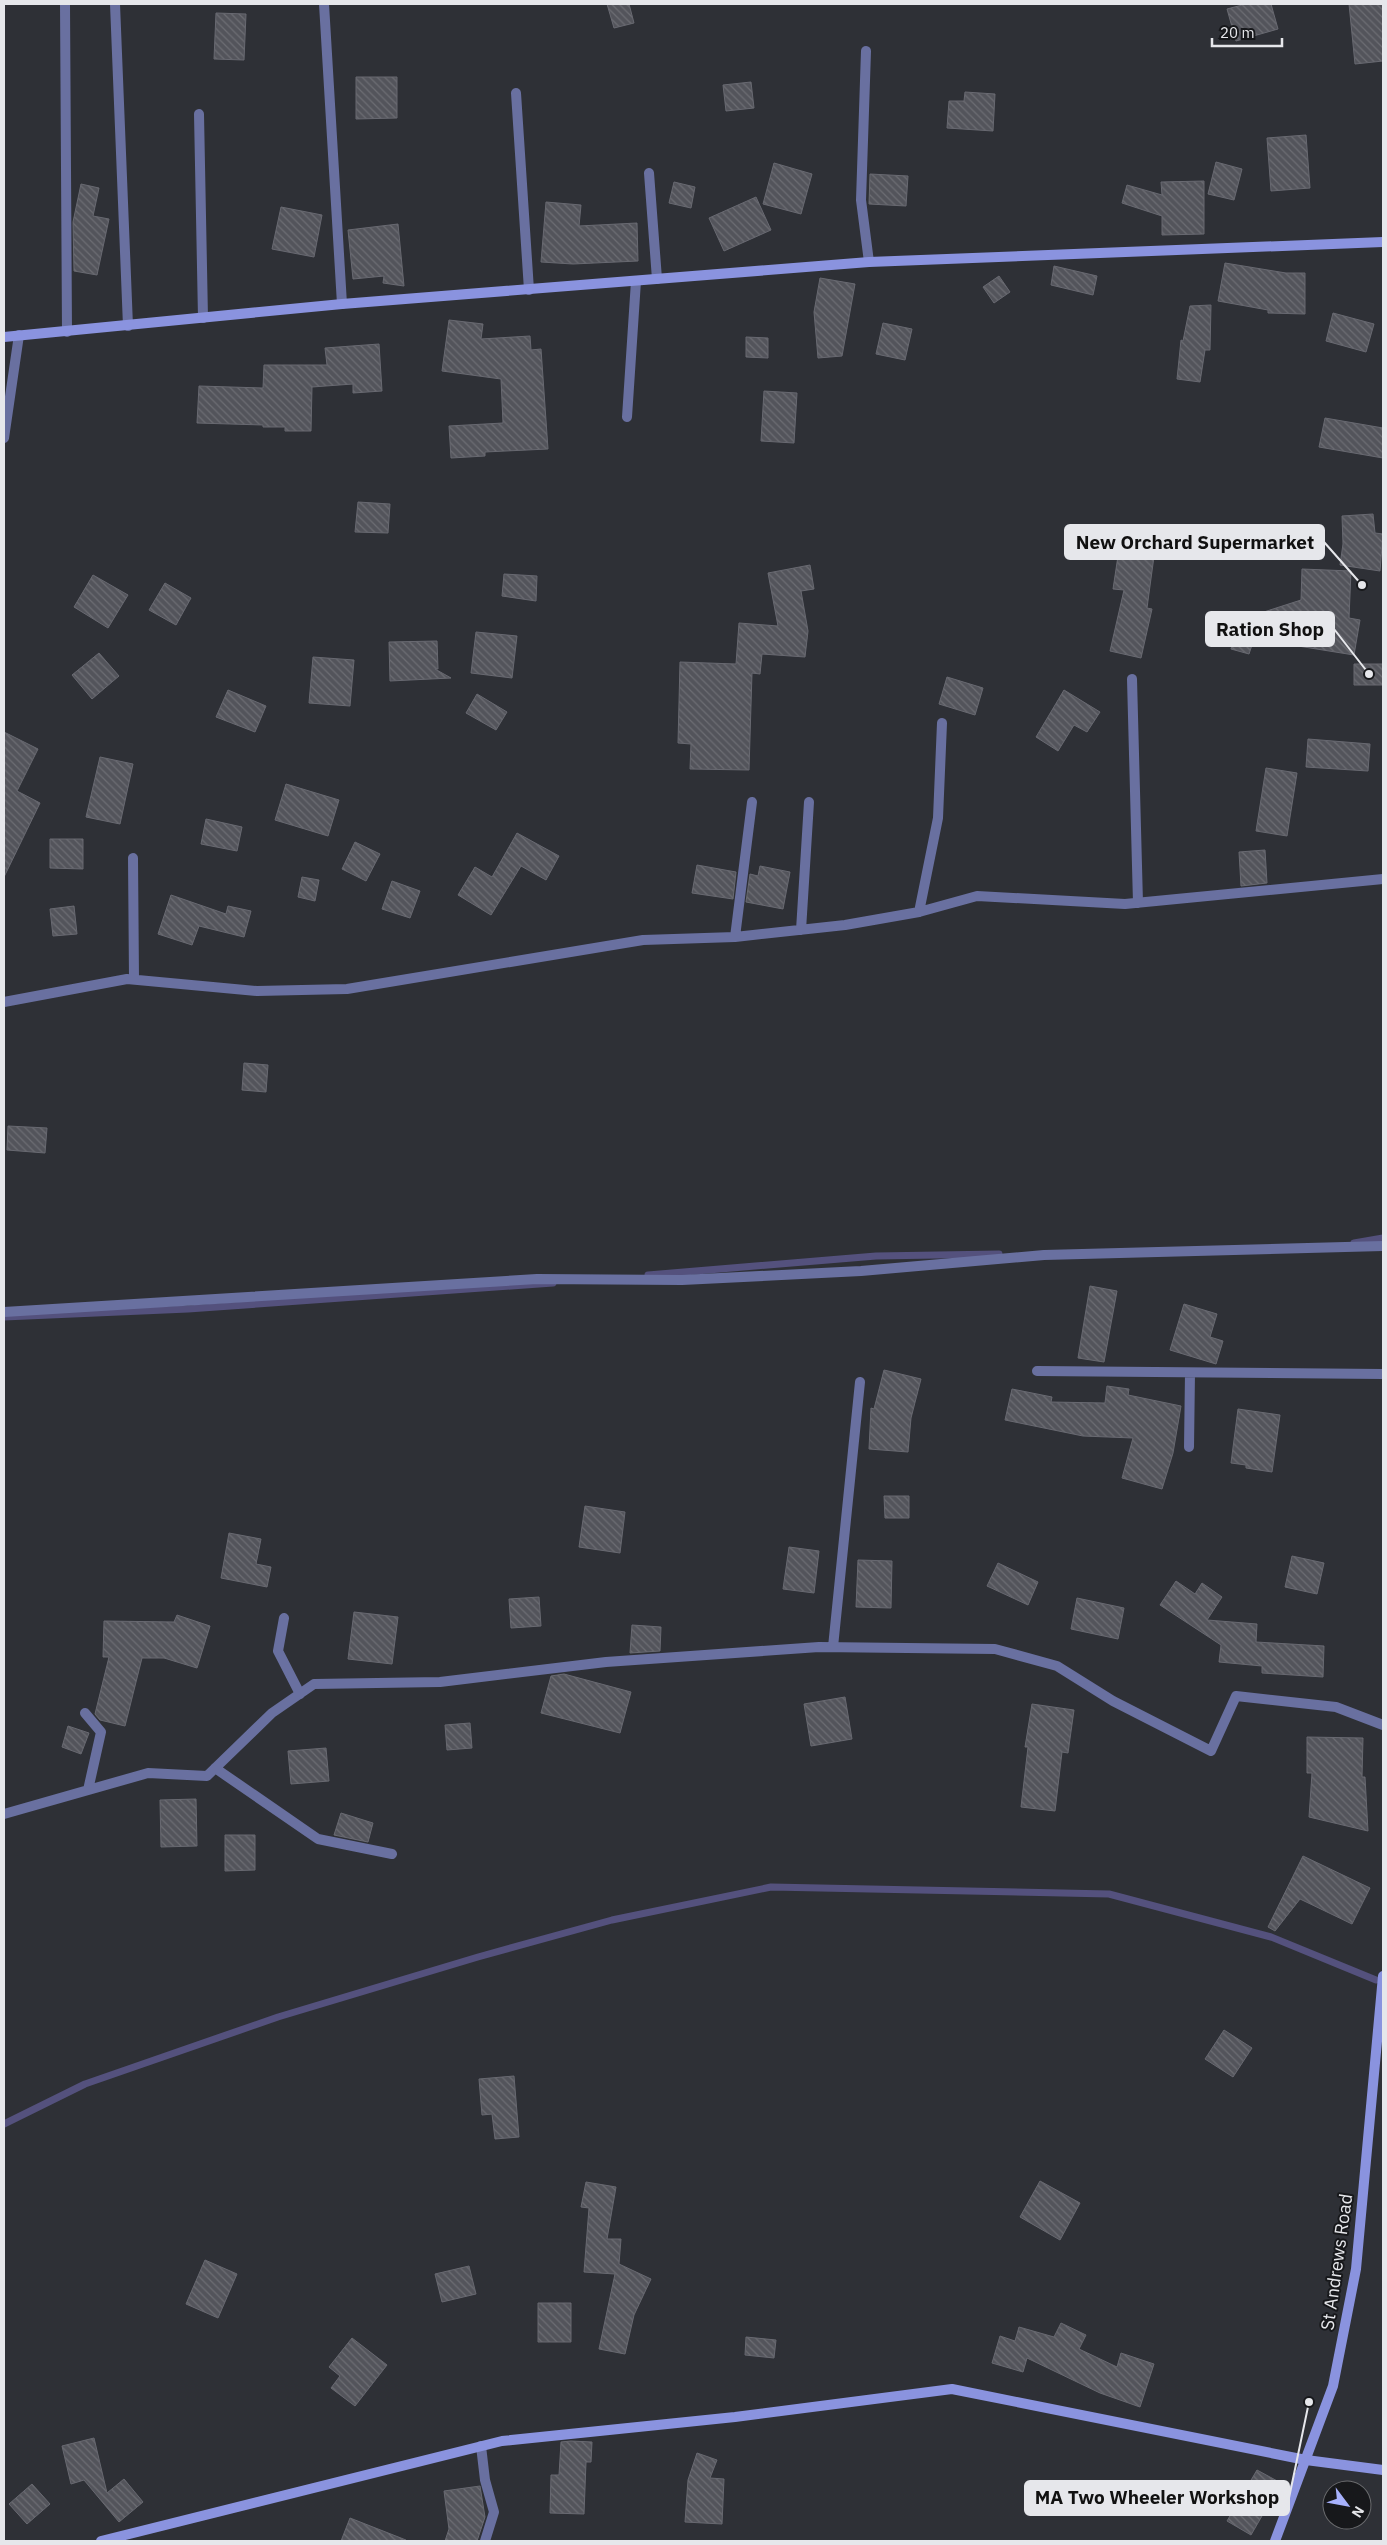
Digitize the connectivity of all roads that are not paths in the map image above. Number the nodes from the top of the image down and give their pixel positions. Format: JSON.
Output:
{"nodes":[{"id":1,"x":66,"y":4,"type":"edge"},
{"id":2,"x":115,"y":4,"type":"edge"},
{"id":3,"x":324,"y":4,"type":"edge"},
{"id":4,"x":866,"y":51,"type":"dead end"},
{"id":5,"x":516,"y":93,"type":"dead end"},
{"id":6,"x":199,"y":114,"type":"dead end"},
{"id":7,"x":649,"y":173,"type":"dead end"},
{"id":8,"x":1383,"y":242,"type":"edge"},
{"id":9,"x":869,"y":262,"type":"junction"},
{"id":10,"x":657,"y":279,"type":"junction"},
{"id":11,"x":636,"y":281,"type":"junction"},
{"id":12,"x":528,"y":290,"type":"junction"},
{"id":13,"x":342,"y":304,"type":"junction"},
{"id":14,"x":203,"y":318,"type":"junction"},
{"id":15,"x":128,"y":326,"type":"junction"},
{"id":16,"x":67,"y":332,"type":"junction"},
{"id":17,"x":19,"y":335,"type":"junction"},
{"id":18,"x":4,"y":337,"type":"edge"},
{"id":19,"x":627,"y":417,"type":"dead end"},
{"id":20,"x":4,"y":438,"type":"edge"},
{"id":21,"x":1132,"y":679,"type":"dead end"},
{"id":22,"x":942,"y":723,"type":"dead end"},
{"id":23,"x":752,"y":802,"type":"dead end"},
{"id":24,"x":809,"y":802,"type":"dead end"},
{"id":25,"x":133,"y":858,"type":"dead end"},
{"id":26,"x":1383,"y":879,"type":"edge"},
{"id":27,"x":1138,"y":903,"type":"junction"},
{"id":28,"x":918,"y":912,"type":"junction"},
{"id":29,"x":801,"y":930,"type":"junction"},
{"id":30,"x":735,"y":937,"type":"junction"},
{"id":31,"x":134,"y":980,"type":"junction"},
{"id":32,"x":4,"y":1002,"type":"edge"},
{"id":33,"x":1383,"y":1246,"type":"edge"},
{"id":34,"x":4,"y":1312,"type":"edge"},
{"id":35,"x":1037,"y":1371,"type":"dead end"},
{"id":36,"x":1190,"y":1373,"type":"junction"},
{"id":37,"x":1383,"y":1374,"type":"edge"},
{"id":38,"x":860,"y":1382,"type":"dead end"},
{"id":39,"x":1189,"y":1447,"type":"dead end"},
{"id":40,"x":284,"y":1618,"type":"dead end"},
{"id":41,"x":833,"y":1647,"type":"junction"},
{"id":42,"x":300,"y":1694,"type":"junction"},
{"id":43,"x":85,"y":1713,"type":"dead end"},
{"id":44,"x":1383,"y":1725,"type":"edge"},
{"id":45,"x":215,"y":1768,"type":"junction"},
{"id":46,"x":88,"y":1790,"type":"junction"},
{"id":47,"x":4,"y":1814,"type":"edge"},
{"id":48,"x":392,"y":1854,"type":"dead end"},
{"id":49,"x":1383,"y":1976,"type":"edge"},
{"id":50,"x":481,"y":2446,"type":"junction"},
{"id":51,"x":1306,"y":2460,"type":"junction"},
{"id":52,"x":1383,"y":2470,"type":"edge"},
{"id":53,"x":101,"y":2541,"type":"edge"},
{"id":54,"x":485,"y":2541,"type":"edge"},
{"id":55,"x":1275,"y":2541,"type":"edge"}],
"edges":[{"from":1,"to":16,"type":"street"},
{"from":2,"to":15,"type":"street"},
{"from":3,"to":13,"type":"street"},
{"from":4,"to":9,"type":"street"},
{"from":5,"to":12,"type":"street"},
{"from":6,"to":14,"type":"street"},
{"from":7,"to":10,"type":"street"},
{"from":8,"to":9,"type":"main road"},
{"from":9,"to":10,"type":"main road"},
{"from":10,"to":11,"type":"main road"},
{"from":11,"to":12,"type":"main road"},
{"from":11,"to":19,"type":"street"},
{"from":12,"to":13,"type":"main road"},
{"from":13,"to":14,"type":"main road"},
{"from":14,"to":15,"type":"main road"},
{"from":15,"to":16,"type":"main road"},
{"from":16,"to":17,"type":"main road"},
{"from":17,"to":18,"type":"main road"},
{"from":17,"to":20,"type":"street"},
{"from":21,"to":27,"type":"street"},
{"from":22,"to":28,"type":"street"},
{"from":23,"to":30,"type":"street"},
{"from":24,"to":29,"type":"street"},
{"from":25,"to":31,"type":"street"},
{"from":26,"to":27,"type":"street"},
{"from":27,"to":28,"type":"street"},
{"from":28,"to":29,"type":"street"},
{"from":29,"to":30,"type":"street"},
{"from":30,"to":31,"type":"street"},
{"from":31,"to":32,"type":"street"},
{"from":33,"to":34,"type":"street"},
{"from":35,"to":36,"type":"street"},
{"from":36,"to":37,"type":"street"},
{"from":36,"to":39,"type":"street"},
{"from":38,"to":41,"type":"street"},
{"from":40,"to":42,"type":"street"},
{"from":41,"to":42,"type":"street"},
{"from":41,"to":44,"type":"street"},
{"from":42,"to":45,"type":"street"},
{"from":43,"to":46,"type":"street"},
{"from":45,"to":46,"type":"street"},
{"from":45,"to":48,"type":"street"},
{"from":46,"to":47,"type":"street"},
{"from":49,"to":51,"type":"main road","name":"St Andrews Road"},
{"from":50,"to":51,"type":"main road"},
{"from":50,"to":53,"type":"main road"},
{"from":50,"to":54,"type":"street"},
{"from":51,"to":52,"type":"main road"},
{"from":51,"to":55,"type":"main road","name":"St Andrews Road"}]}
